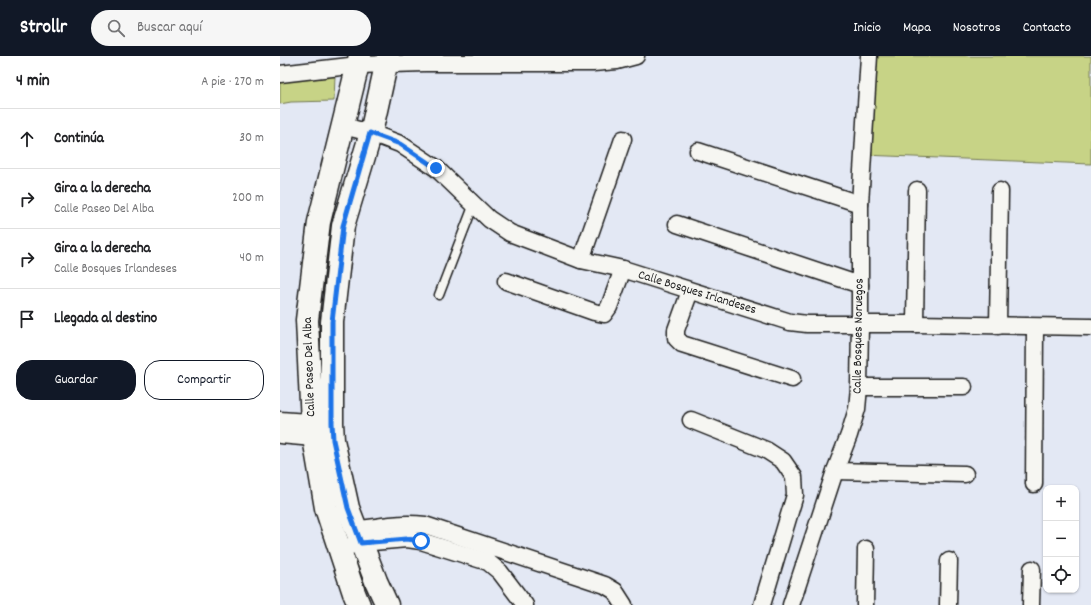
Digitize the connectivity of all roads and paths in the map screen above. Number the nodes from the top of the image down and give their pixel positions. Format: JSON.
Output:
{"nodes":[{"id":1,"x":636,"y":56,"type":"edge"},
{"id":2,"x":869,"y":56,"type":"edge"},
{"id":3,"x":356,"y":60,"type":"edge"},
{"id":4,"x":387,"y":60,"type":"edge"},
{"id":5,"x":280,"y":74,"type":"edge"},
{"id":6,"x":343,"y":126,"type":"junction"},
{"id":7,"x":370,"y":133,"type":"junction"},
{"id":8,"x":623,"y":139,"type":"dead end"},
{"id":9,"x":698,"y":151,"type":"dead end"},
{"id":10,"x":917,"y":190,"type":"dead end"},
{"id":11,"x":1000,"y":192,"type":"dead end"},
{"id":12,"x":474,"y":204,"type":"junction"},
{"id":13,"x":860,"y":204,"type":"junction"},
{"id":14,"x":677,"y":224,"type":"dead end"},
{"id":15,"x":581,"y":260,"type":"junction"},
{"id":16,"x":623,"y":269,"type":"junction"},
{"id":17,"x":506,"y":282,"type":"dead end"},
{"id":18,"x":860,"y":285,"type":"junction"},
{"id":19,"x":690,"y":291,"type":"junction"},
{"id":20,"x":439,"y":295,"type":"dead end"},
{"id":21,"x":860,"y":324,"type":"junction"},
{"id":22,"x":914,"y":324,"type":"junction"},
{"id":23,"x":1091,"y":324,"type":"edge"},
{"id":24,"x":998,"y":326,"type":"junction"},
{"id":25,"x":1035,"y":327,"type":"junction"},
{"id":26,"x":1091,"y":327,"type":"edge"},
{"id":27,"x":792,"y":379,"type":"dead end"},
{"id":28,"x":859,"y":387,"type":"junction"},
{"id":29,"x":964,"y":387,"type":"dead end"},
{"id":30,"x":280,"y":420,"type":"edge"},
{"id":31,"x":691,"y":420,"type":"dead end"},
{"id":32,"x":323,"y":431,"type":"junction"},
{"id":33,"x":280,"y":435,"type":"edge"},
{"id":34,"x":835,"y":471,"type":"junction"},
{"id":35,"x":965,"y":474,"type":"dead end"},
{"id":36,"x":1034,"y":484,"type":"dead end"},
{"id":37,"x":359,"y":536,"type":"junction"},
{"id":38,"x":339,"y":549,"type":"junction"},
{"id":39,"x":866,"y":549,"type":"dead end"},
{"id":40,"x":949,"y":561,"type":"dead end"},
{"id":41,"x":1032,"y":569,"type":"dead end"},
{"id":42,"x":359,"y":605,"type":"edge"},
{"id":43,"x":388,"y":605,"type":"edge"},
{"id":44,"x":525,"y":605,"type":"edge"},
{"id":45,"x":624,"y":605,"type":"edge"},
{"id":46,"x":762,"y":605,"type":"edge"},
{"id":47,"x":791,"y":605,"type":"edge"},
{"id":48,"x":865,"y":605,"type":"edge"},
{"id":49,"x":948,"y":605,"type":"edge"},
{"id":50,"x":1031,"y":605,"type":"edge"}],
"edges":[{"from":1,"to":4,"type":"street"},
{"from":2,"to":13,"type":"street","name":"Calle Bosques Noruegos"},
{"from":3,"to":4,"type":"street"},
{"from":3,"to":5,"type":"street"},
{"from":3,"to":6,"type":"street","name":"Calle Paseo Del Alba"},
{"from":4,"to":7,"type":"street","name":"Calle Paseo Del Alba"},
{"from":6,"to":7,"type":"street","name":"Calle Bosques Irlandeses"},
{"from":6,"to":32,"type":"street","name":"Calle Paseo Del Alba"},
{"from":7,"to":12,"type":"street","name":"Calle Bosques Irlandeses"},
{"from":7,"to":32,"type":"street","name":"Calle Paseo Del Alba"},
{"from":8,"to":15,"type":"street"},
{"from":9,"to":13,"type":"street"},
{"from":10,"to":22,"type":"street"},
{"from":11,"to":24,"type":"street"},
{"from":12,"to":15,"type":"street","name":"Calle Bosques Irlandeses"},
{"from":12,"to":20,"type":"lane"},
{"from":13,"to":18,"type":"street","name":"Calle Bosques Noruegos"},
{"from":14,"to":18,"type":"street"},
{"from":15,"to":16,"type":"street","name":"Calle Bosques Irlandeses"},
{"from":16,"to":17,"type":"street"},
{"from":16,"to":19,"type":"street","name":"Calle Bosques Irlandeses"},
{"from":18,"to":21,"type":"street","name":"Calle Bosques Noruegos"},
{"from":19,"to":21,"type":"street","name":"Calle Bosques Irlandeses"},
{"from":19,"to":27,"type":"street"},
{"from":21,"to":22,"type":"street","name":"Calle Bosques Irlandeses"},
{"from":21,"to":28,"type":"street","name":"Calle Bosques Noruegos"},
{"from":22,"to":24,"type":"street","name":"Calle Bosques Irlandeses"},
{"from":23,"to":26,"type":"street"},
{"from":24,"to":25,"type":"street","name":"Calle Bosques Irlandeses"},
{"from":25,"to":26,"type":"street","name":"Calle Bosques Irlandeses"},
{"from":25,"to":36,"type":"street"},
{"from":28,"to":29,"type":"street"},
{"from":28,"to":34,"type":"street","name":"Calle Bosques Noruegos"},
{"from":30,"to":32,"type":"street"},
{"from":31,"to":46,"type":"street"},
{"from":32,"to":33,"type":"street"},
{"from":32,"to":37,"type":"street","name":"Calle Paseo Del Alba"},
{"from":32,"to":38,"type":"street","name":"Calle Paseo Del Alba"},
{"from":34,"to":35,"type":"street"},
{"from":34,"to":47,"type":"street","name":"Calle Bosques Noruegos"},
{"from":37,"to":38,"type":"street"},
{"from":37,"to":43,"type":"street","name":"Calle Paseo Del Alba"},
{"from":37,"to":44,"type":"street"},
{"from":37,"to":45,"type":"street"},
{"from":38,"to":42,"type":"street","name":"Calle Paseo Del Alba"},
{"from":39,"to":48,"type":"street"},
{"from":40,"to":49,"type":"street"},
{"from":41,"to":50,"type":"street"}]}
